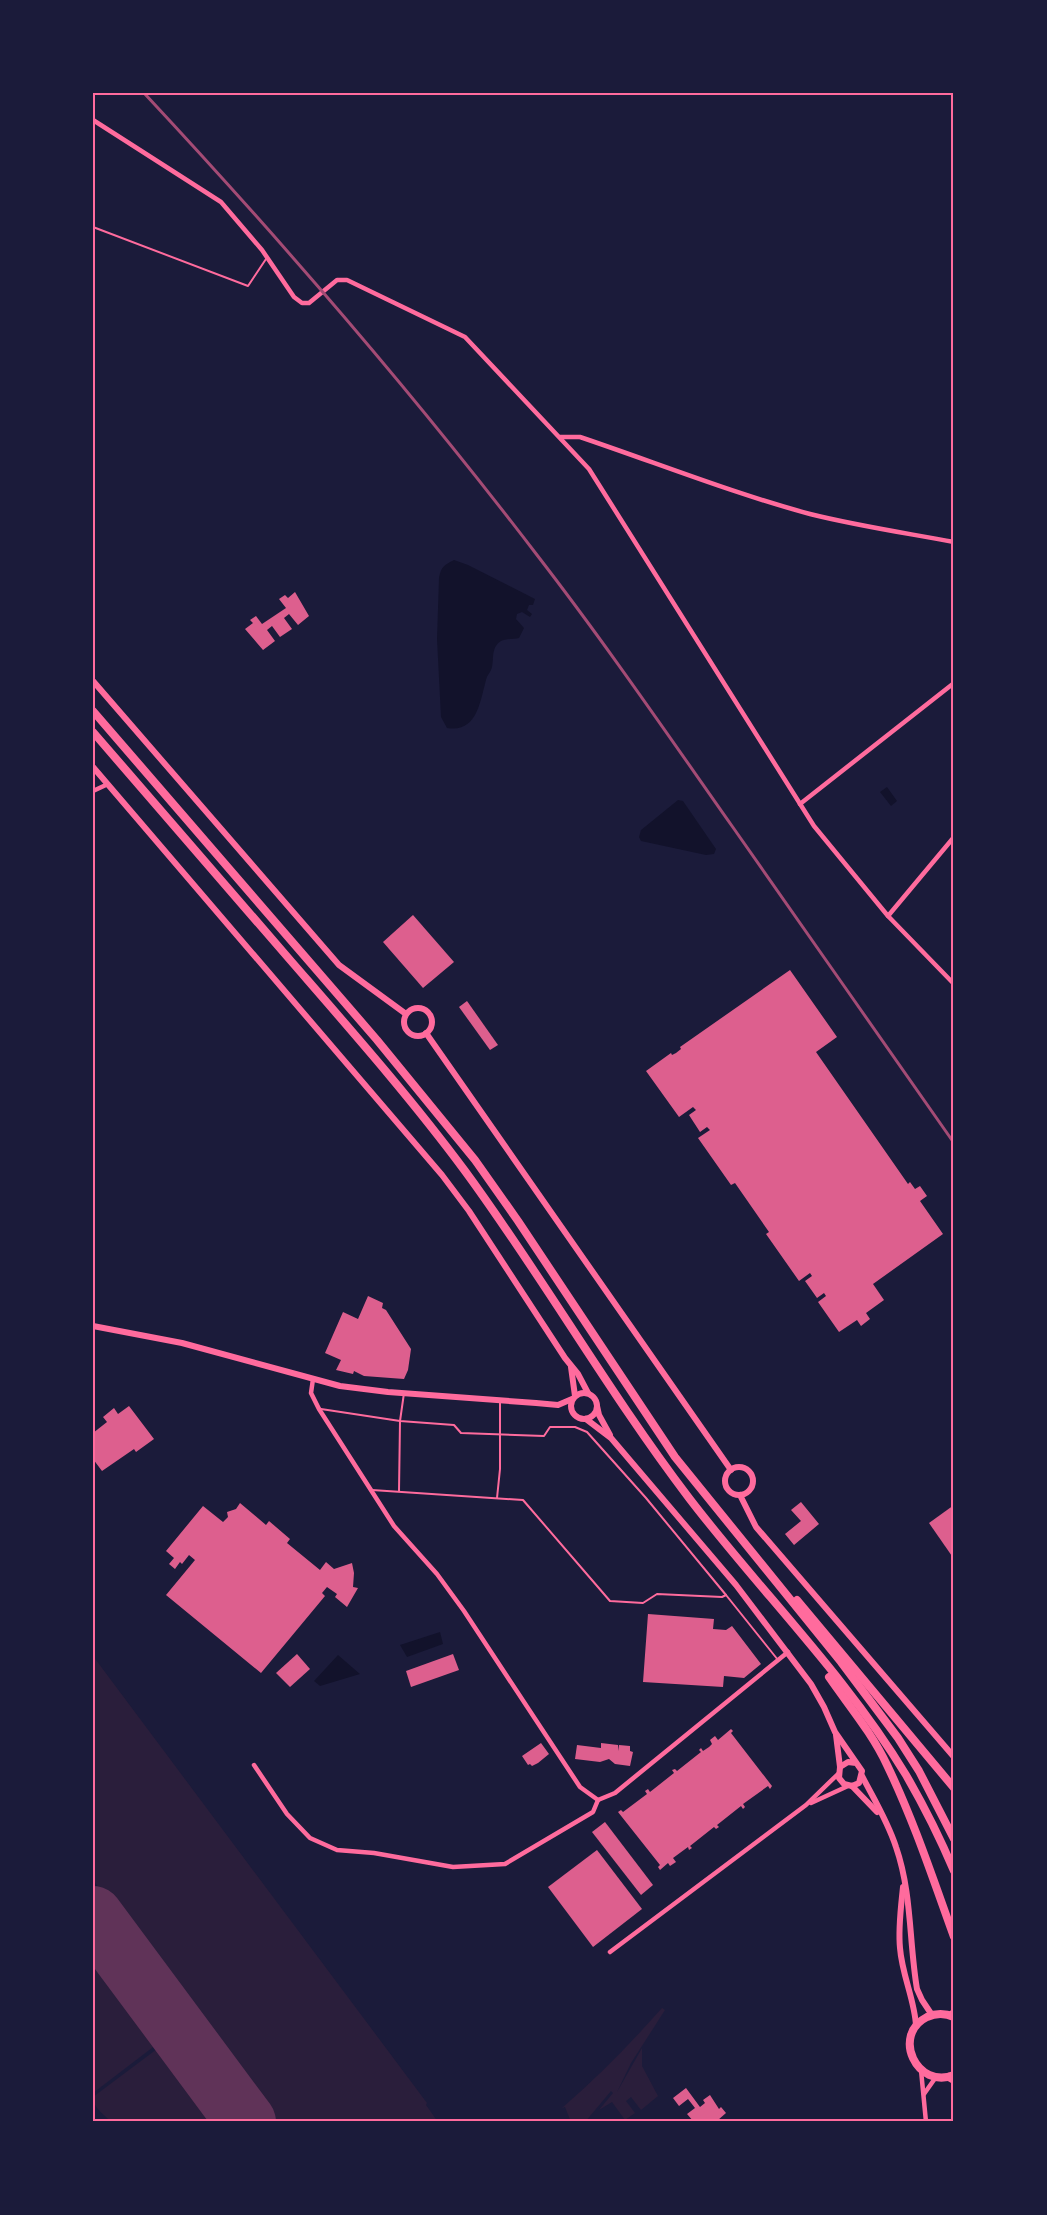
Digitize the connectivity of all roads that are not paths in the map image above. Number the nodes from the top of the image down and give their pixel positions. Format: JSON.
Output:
{"nodes":[{"id":1,"x":93,"y":120,"type":"edge"},
{"id":2,"x":93,"y":227,"type":"edge"},
{"id":3,"x":267,"y":257,"type":"junction"},
{"id":4,"x":560,"y":437,"type":"junction"},
{"id":5,"x":954,"y":542,"type":"edge"},
{"id":6,"x":93,"y":681,"type":"edge"},
{"id":7,"x":954,"y":683,"type":"edge"},
{"id":8,"x":93,"y":711,"type":"edge"},
{"id":9,"x":93,"y":732,"type":"edge"},
{"id":10,"x":93,"y":767,"type":"edge"},
{"id":11,"x":108,"y":784,"type":"junction"},
{"id":12,"x":93,"y":791,"type":"edge"},
{"id":13,"x":800,"y":804,"type":"junction"},
{"id":14,"x":954,"y":837,"type":"edge"},
{"id":15,"x":888,"y":916,"type":"junction"},
{"id":16,"x":954,"y":984,"type":"edge"},
{"id":17,"x":406,"y":1014,"type":"junction"},
{"id":18,"x":426,"y":1034,"type":"junction"},
{"id":19,"x":93,"y":1326,"type":"edge"},
{"id":20,"x":571,"y":1366,"type":"junction"},
{"id":21,"x":313,"y":1379,"type":"junction"},
{"id":22,"x":588,"y":1393,"type":"junction"},
{"id":23,"x":404,"y":1394,"type":"junction"},
{"id":24,"x":573,"y":1397,"type":"junction"},
{"id":25,"x":501,"y":1401,"type":"junction"},
{"id":26,"x":558,"y":1405,"type":"junction"},
{"id":27,"x":597,"y":1406,"type":"junction"},
{"id":28,"x":319,"y":1409,"type":"junction"},
{"id":29,"x":572,"y":1412,"type":"junction"},
{"id":30,"x":586,"y":1419,"type":"junction"},
{"id":31,"x":400,"y":1421,"type":"junction"},
{"id":32,"x":500,"y":1434,"type":"junction"},
{"id":33,"x":611,"y":1438,"type":"junction"},
{"id":34,"x":675,"y":1457,"type":"junction"},
{"id":35,"x":731,"y":1470,"type":"junction"},
{"id":36,"x":372,"y":1490,"type":"junction"},
{"id":37,"x":399,"y":1491,"type":"junction"},
{"id":38,"x":740,"y":1495,"type":"junction"},
{"id":39,"x":497,"y":1498,"type":"junction"},
{"id":40,"x":726,"y":1594,"type":"junction"},
{"id":41,"x":802,"y":1635,"type":"junction"},
{"id":42,"x":788,"y":1652,"type":"junction"},
{"id":43,"x":778,"y":1660,"type":"junction"},
{"id":44,"x":835,"y":1732,"type":"junction"},
{"id":45,"x":954,"y":1757,"type":"edge"},
{"id":46,"x":856,"y":1763,"type":"junction"},
{"id":47,"x":254,"y":1765,"type":"dead end"},
{"id":48,"x":839,"y":1770,"type":"junction"},
{"id":49,"x":862,"y":1776,"type":"junction"},
{"id":50,"x":850,"y":1786,"type":"junction"},
{"id":51,"x":954,"y":1788,"type":"edge"},
{"id":52,"x":598,"y":1800,"type":"junction"},
{"id":53,"x":806,"y":1805,"type":"junction"},
{"id":54,"x":886,"y":1821,"type":"junction"},
{"id":55,"x":954,"y":1839,"type":"edge"},
{"id":56,"x":954,"y":1871,"type":"edge"},
{"id":57,"x":904,"y":1878,"type":"junction"},
{"id":58,"x":954,"y":1937,"type":"edge"},
{"id":59,"x":610,"y":1952,"type":"dead end"},
{"id":60,"x":932,"y":2015,"type":"junction"},
{"id":61,"x":953,"y":2015,"type":"edge"},
{"id":62,"x":916,"y":2026,"type":"junction"},
{"id":63,"x":921,"y":2070,"type":"junction"},
{"id":64,"x":936,"y":2077,"type":"junction"},
{"id":65,"x":952,"y":2077,"type":"edge"},
{"id":66,"x":924,"y":2094,"type":"junction"},
{"id":67,"x":926,"y":2122,"type":"edge"}],
"edges":[{"from":1,"to":3,"type":"street"},
{"from":2,"to":3,"type":"lane"},
{"from":3,"to":4,"type":"street"},
{"from":4,"to":5,"type":"street"},
{"from":4,"to":13,"type":"street"},
{"from":6,"to":17,"type":"street"},
{"from":7,"to":13,"type":"street"},
{"from":8,"to":34,"type":"main road"},
{"from":9,"to":41,"type":"main road"},
{"from":10,"to":11,"type":"street"},
{"from":11,"to":12,"type":"street"},
{"from":11,"to":20,"type":"street"},
{"from":13,"to":15,"type":"street"},
{"from":14,"to":15,"type":"street"},
{"from":15,"to":16,"type":"street"},
{"from":17,"to":18,"type":"street"},
{"from":17,"to":18,"type":"street"},
{"from":18,"to":35,"type":"street"},
{"from":19,"to":21,"type":"street"},
{"from":20,"to":22,"type":"street"},
{"from":20,"to":24,"type":"street"},
{"from":21,"to":23,"type":"street"},
{"from":21,"to":28,"type":"street"},
{"from":22,"to":24,"type":"street"},
{"from":22,"to":27,"type":"street"},
{"from":23,"to":25,"type":"street"},
{"from":23,"to":31,"type":"lane"},
{"from":24,"to":26,"type":"street"},
{"from":24,"to":29,"type":"street"},
{"from":25,"to":26,"type":"street"},
{"from":25,"to":32,"type":"lane"},
{"from":26,"to":29,"type":"street"},
{"from":27,"to":30,"type":"street"},
{"from":27,"to":33,"type":"street"},
{"from":28,"to":31,"type":"lane"},
{"from":28,"to":36,"type":"street"},
{"from":29,"to":30,"type":"street"},
{"from":30,"to":33,"type":"street"},
{"from":31,"to":32,"type":"lane"},
{"from":31,"to":37,"type":"lane"},
{"from":32,"to":39,"type":"lane"},
{"from":32,"to":40,"type":"lane"},
{"from":33,"to":42,"type":"street"},
{"from":34,"to":51,"type":"main road"},
{"from":34,"to":55,"type":"main road"},
{"from":35,"to":38,"type":"street"},
{"from":35,"to":38,"type":"street"},
{"from":36,"to":37,"type":"lane"},
{"from":36,"to":52,"type":"street"},
{"from":37,"to":39,"type":"lane"},
{"from":38,"to":45,"type":"street"},
{"from":39,"to":40,"type":"lane"},
{"from":40,"to":43,"type":"lane"},
{"from":41,"to":56,"type":"main road"},
{"from":41,"to":58,"type":"main road"},
{"from":42,"to":43,"type":"street"},
{"from":42,"to":44,"type":"street"},
{"from":43,"to":52,"type":"street"},
{"from":44,"to":46,"type":"street"},
{"from":44,"to":48,"type":"street"},
{"from":46,"to":48,"type":"street"},
{"from":46,"to":49,"type":"street"},
{"from":47,"to":52,"type":"street"},
{"from":48,"to":50,"type":"street"},
{"from":48,"to":53,"type":"street"},
{"from":49,"to":50,"type":"street"},
{"from":49,"to":54,"type":"street"},
{"from":50,"to":53,"type":"street"},
{"from":50,"to":54,"type":"street"},
{"from":53,"to":59,"type":"street"},
{"from":54,"to":57,"type":"street"},
{"from":57,"to":60,"type":"street"},
{"from":57,"to":62,"type":"street"},
{"from":60,"to":61,"type":"main road"},
{"from":60,"to":62,"type":"main road"},
{"from":62,"to":63,"type":"main road"},
{"from":63,"to":64,"type":"main road"},
{"from":63,"to":66,"type":"street"},
{"from":64,"to":65,"type":"main road"},
{"from":64,"to":66,"type":"street"},
{"from":66,"to":67,"type":"street"}]}
